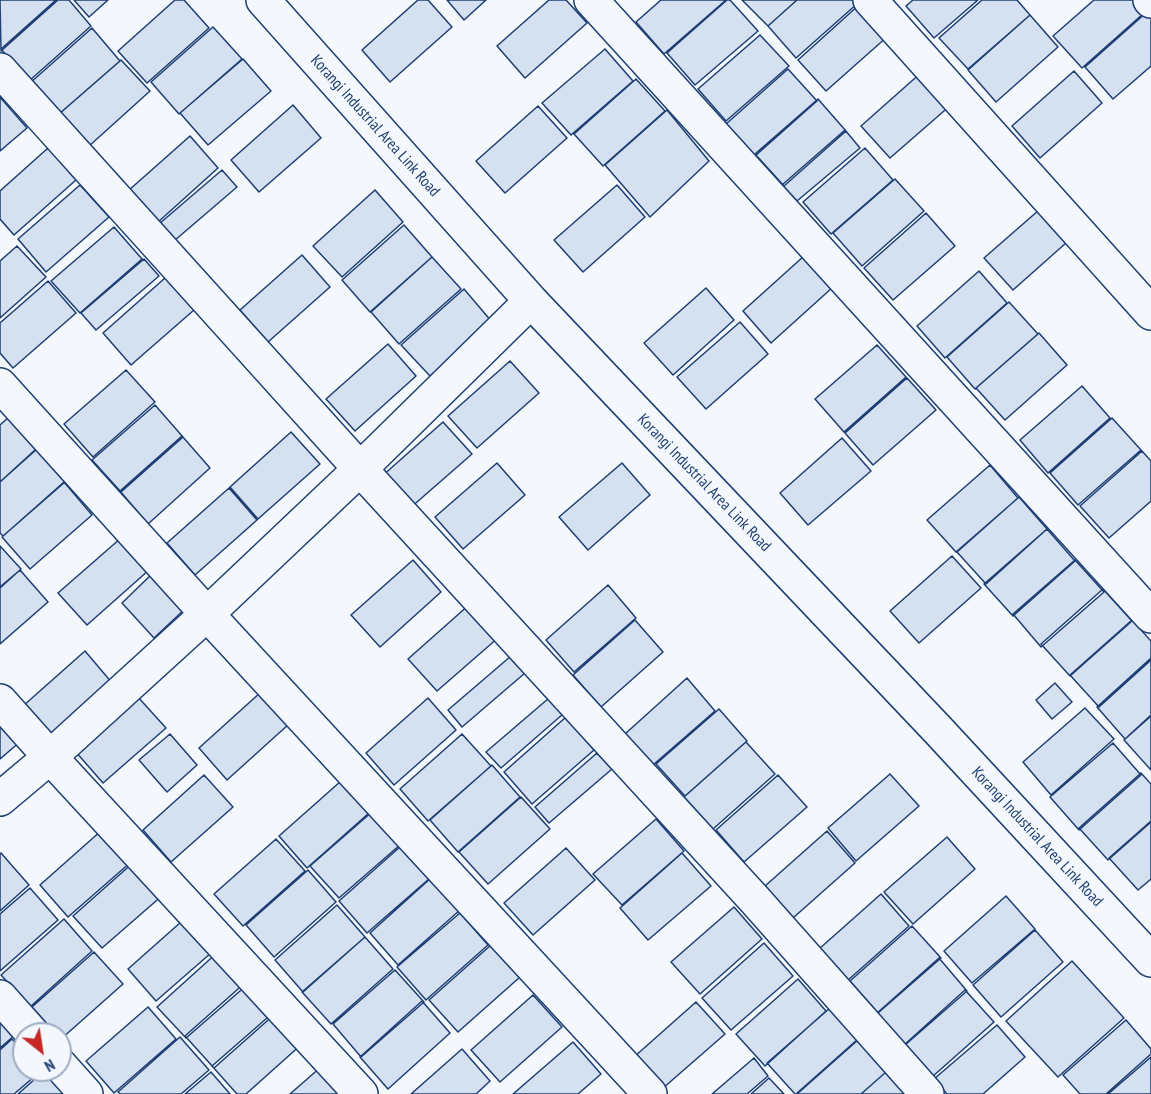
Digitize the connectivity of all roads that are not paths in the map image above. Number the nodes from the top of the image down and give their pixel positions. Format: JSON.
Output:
{"nodes":[{"id":1,"x":263,"y":0,"type":"edge"},
{"id":2,"x":591,"y":0,"type":"edge"},
{"id":3,"x":870,"y":0,"type":"edge"},
{"id":4,"x":0,"y":70,"type":"edge"},
{"id":5,"x":531,"y":301,"type":"junction"},
{"id":6,"x":1151,"y":313,"type":"edge"},
{"id":7,"x":0,"y":385,"type":"edge"},
{"id":8,"x":360,"y":469,"type":"junction"},
{"id":9,"x":207,"y":614,"type":"junction"},
{"id":10,"x":1151,"y":616,"type":"edge"},
{"id":11,"x":0,"y":701,"type":"edge"},
{"id":12,"x":50,"y":757,"type":"junction"},
{"id":13,"x":0,"y":799,"type":"edge"},
{"id":14,"x":1151,"y":960,"type":"edge"},
{"id":15,"x":0,"y":997,"type":"edge"},
{"id":16,"x":22,"y":1022,"type":"edge"},
{"id":17,"x":72,"y":1078,"type":"edge"},
{"id":18,"x":86,"y":1094,"type":"edge"},
{"id":19,"x":361,"y":1094,"type":"edge"},
{"id":20,"x":650,"y":1094,"type":"edge"},
{"id":21,"x":927,"y":1094,"type":"edge"}],
"edges":[{"from":1,"to":5,"type":"street","name":"Korangi Industrial Area Link Road"},
{"from":2,"to":10,"type":"street"},
{"from":3,"to":6,"type":"street"},
{"from":4,"to":8,"type":"street"},
{"from":5,"to":8,"type":"street"},
{"from":5,"to":14,"type":"street","name":"Korangi Industrial Area Link Road"},
{"from":7,"to":9,"type":"street"},
{"from":8,"to":9,"type":"street"},
{"from":8,"to":21,"type":"street"},
{"from":9,"to":12,"type":"street"},
{"from":9,"to":20,"type":"street"},
{"from":11,"to":12,"type":"street"},
{"from":12,"to":13,"type":"street"},
{"from":12,"to":19,"type":"street"},
{"from":15,"to":16,"type":"street"},
{"from":17,"to":18,"type":"street"}]}
